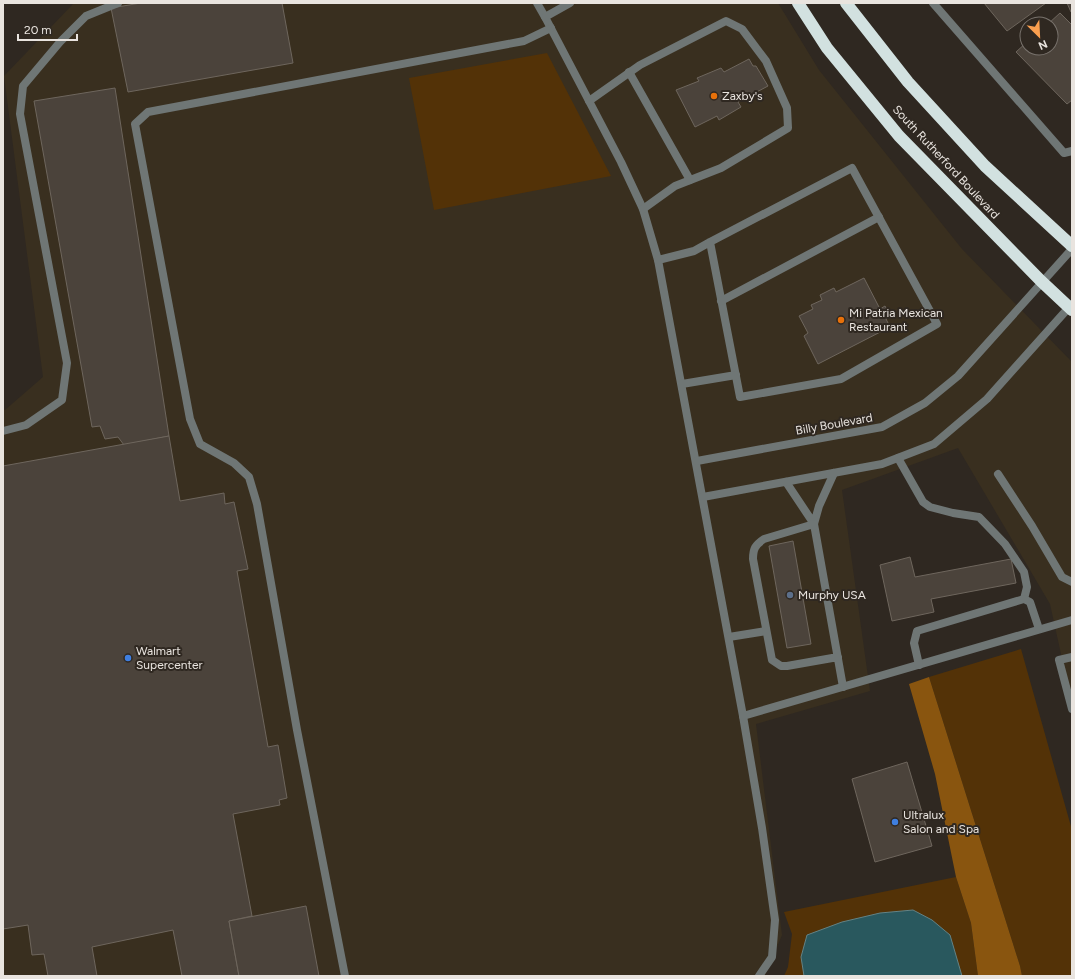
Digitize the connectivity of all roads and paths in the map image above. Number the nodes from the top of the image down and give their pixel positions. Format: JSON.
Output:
{"nodes":[{"id":1,"x":118,"y":3,"type":"edge"},
{"id":2,"x":538,"y":3,"type":"edge"},
{"id":3,"x":570,"y":3,"type":"edge"},
{"id":4,"x":798,"y":3,"type":"edge"},
{"id":5,"x":846,"y":3,"type":"edge"},
{"id":6,"x":933,"y":3,"type":"edge"},
{"id":7,"x":545,"y":17,"type":"junction"},
{"id":8,"x":551,"y":28,"type":"junction"},
{"id":9,"x":629,"y":72,"type":"junction"},
{"id":10,"x":589,"y":100,"type":"junction"},
{"id":11,"x":1072,"y":150,"type":"edge"},
{"id":12,"x":690,"y":180,"type":"junction"},
{"id":13,"x":643,"y":209,"type":"junction"},
{"id":14,"x":879,"y":217,"type":"junction"},
{"id":15,"x":710,"y":242,"type":"junction"},
{"id":16,"x":1072,"y":248,"type":"edge"},
{"id":17,"x":658,"y":260,"type":"junction"},
{"id":18,"x":1041,"y":281,"type":"junction"},
{"id":19,"x":721,"y":301,"type":"junction"},
{"id":20,"x":1071,"y":307,"type":"edge"},
{"id":21,"x":736,"y":375,"type":"junction"},
{"id":22,"x":682,"y":384,"type":"junction"},
{"id":23,"x":3,"y":431,"type":"edge"},
{"id":24,"x":898,"y":458,"type":"junction"},
{"id":25,"x":697,"y":461,"type":"junction"},
{"id":26,"x":834,"y":472,"type":"junction"},
{"id":27,"x":998,"y":474,"type":"dead end"},
{"id":28,"x":786,"y":482,"type":"junction"},
{"id":29,"x":703,"y":497,"type":"junction"},
{"id":30,"x":814,"y":524,"type":"junction"},
{"id":31,"x":1072,"y":582,"type":"edge"},
{"id":32,"x":1024,"y":599,"type":"junction"},
{"id":33,"x":1072,"y":620,"type":"edge"},
{"id":34,"x":1039,"y":629,"type":"junction"},
{"id":35,"x":766,"y":631,"type":"junction"},
{"id":36,"x":729,"y":637,"type":"junction"},
{"id":37,"x":838,"y":657,"type":"junction"},
{"id":38,"x":1072,"y":657,"type":"edge"},
{"id":39,"x":919,"y":665,"type":"junction"},
{"id":40,"x":843,"y":687,"type":"junction"},
{"id":41,"x":1072,"y":709,"type":"edge"},
{"id":42,"x":743,"y":716,"type":"junction"},
{"id":43,"x":345,"y":976,"type":"edge"},
{"id":44,"x":759,"y":976,"type":"edge"}],
"edges":[{"from":1,"to":23,"type":"street"},
{"from":2,"to":7,"type":"street"},
{"from":3,"to":7,"type":"street"},
{"from":4,"to":18,"type":"highway","name":"South Rutherford Boulevard"},
{"from":5,"to":16,"type":"highway"},
{"from":6,"to":11,"type":"street"},
{"from":7,"to":8,"type":"street"},
{"from":8,"to":10,"type":"street"},
{"from":8,"to":43,"type":"street"},
{"from":9,"to":10,"type":"street"},
{"from":9,"to":12,"type":"street"},
{"from":9,"to":12,"type":"street"},
{"from":10,"to":13,"type":"street"},
{"from":12,"to":13,"type":"street"},
{"from":13,"to":17,"type":"street"},
{"from":14,"to":15,"type":"street"},
{"from":14,"to":19,"type":"street"},
{"from":14,"to":21,"type":"street"},
{"from":15,"to":17,"type":"street"},
{"from":15,"to":19,"type":"street"},
{"from":16,"to":18,"type":"street","name":"Billy Boulevard"},
{"from":17,"to":22,"type":"street"},
{"from":18,"to":20,"type":"highway","name":"South Rutherford Boulevard"},
{"from":18,"to":25,"type":"street","name":"Billy Boulevard"},
{"from":19,"to":21,"type":"street"},
{"from":20,"to":24,"type":"street"},
{"from":21,"to":22,"type":"street"},
{"from":22,"to":25,"type":"street"},
{"from":24,"to":26,"type":"street"},
{"from":24,"to":32,"type":"street"},
{"from":25,"to":29,"type":"street"},
{"from":26,"to":28,"type":"street"},
{"from":26,"to":30,"type":"street"},
{"from":27,"to":31,"type":"street"},
{"from":28,"to":29,"type":"street"},
{"from":28,"to":30,"type":"street"},
{"from":29,"to":36,"type":"street"},
{"from":30,"to":35,"type":"street"},
{"from":30,"to":37,"type":"street"},
{"from":32,"to":34,"type":"street"},
{"from":32,"to":39,"type":"street"},
{"from":33,"to":34,"type":"street"},
{"from":34,"to":39,"type":"street"},
{"from":35,"to":36,"type":"street"},
{"from":35,"to":37,"type":"street"},
{"from":36,"to":42,"type":"street"},
{"from":37,"to":40,"type":"street"},
{"from":38,"to":41,"type":"street"},
{"from":39,"to":40,"type":"street"},
{"from":40,"to":42,"type":"street"},
{"from":42,"to":44,"type":"street"}]}
